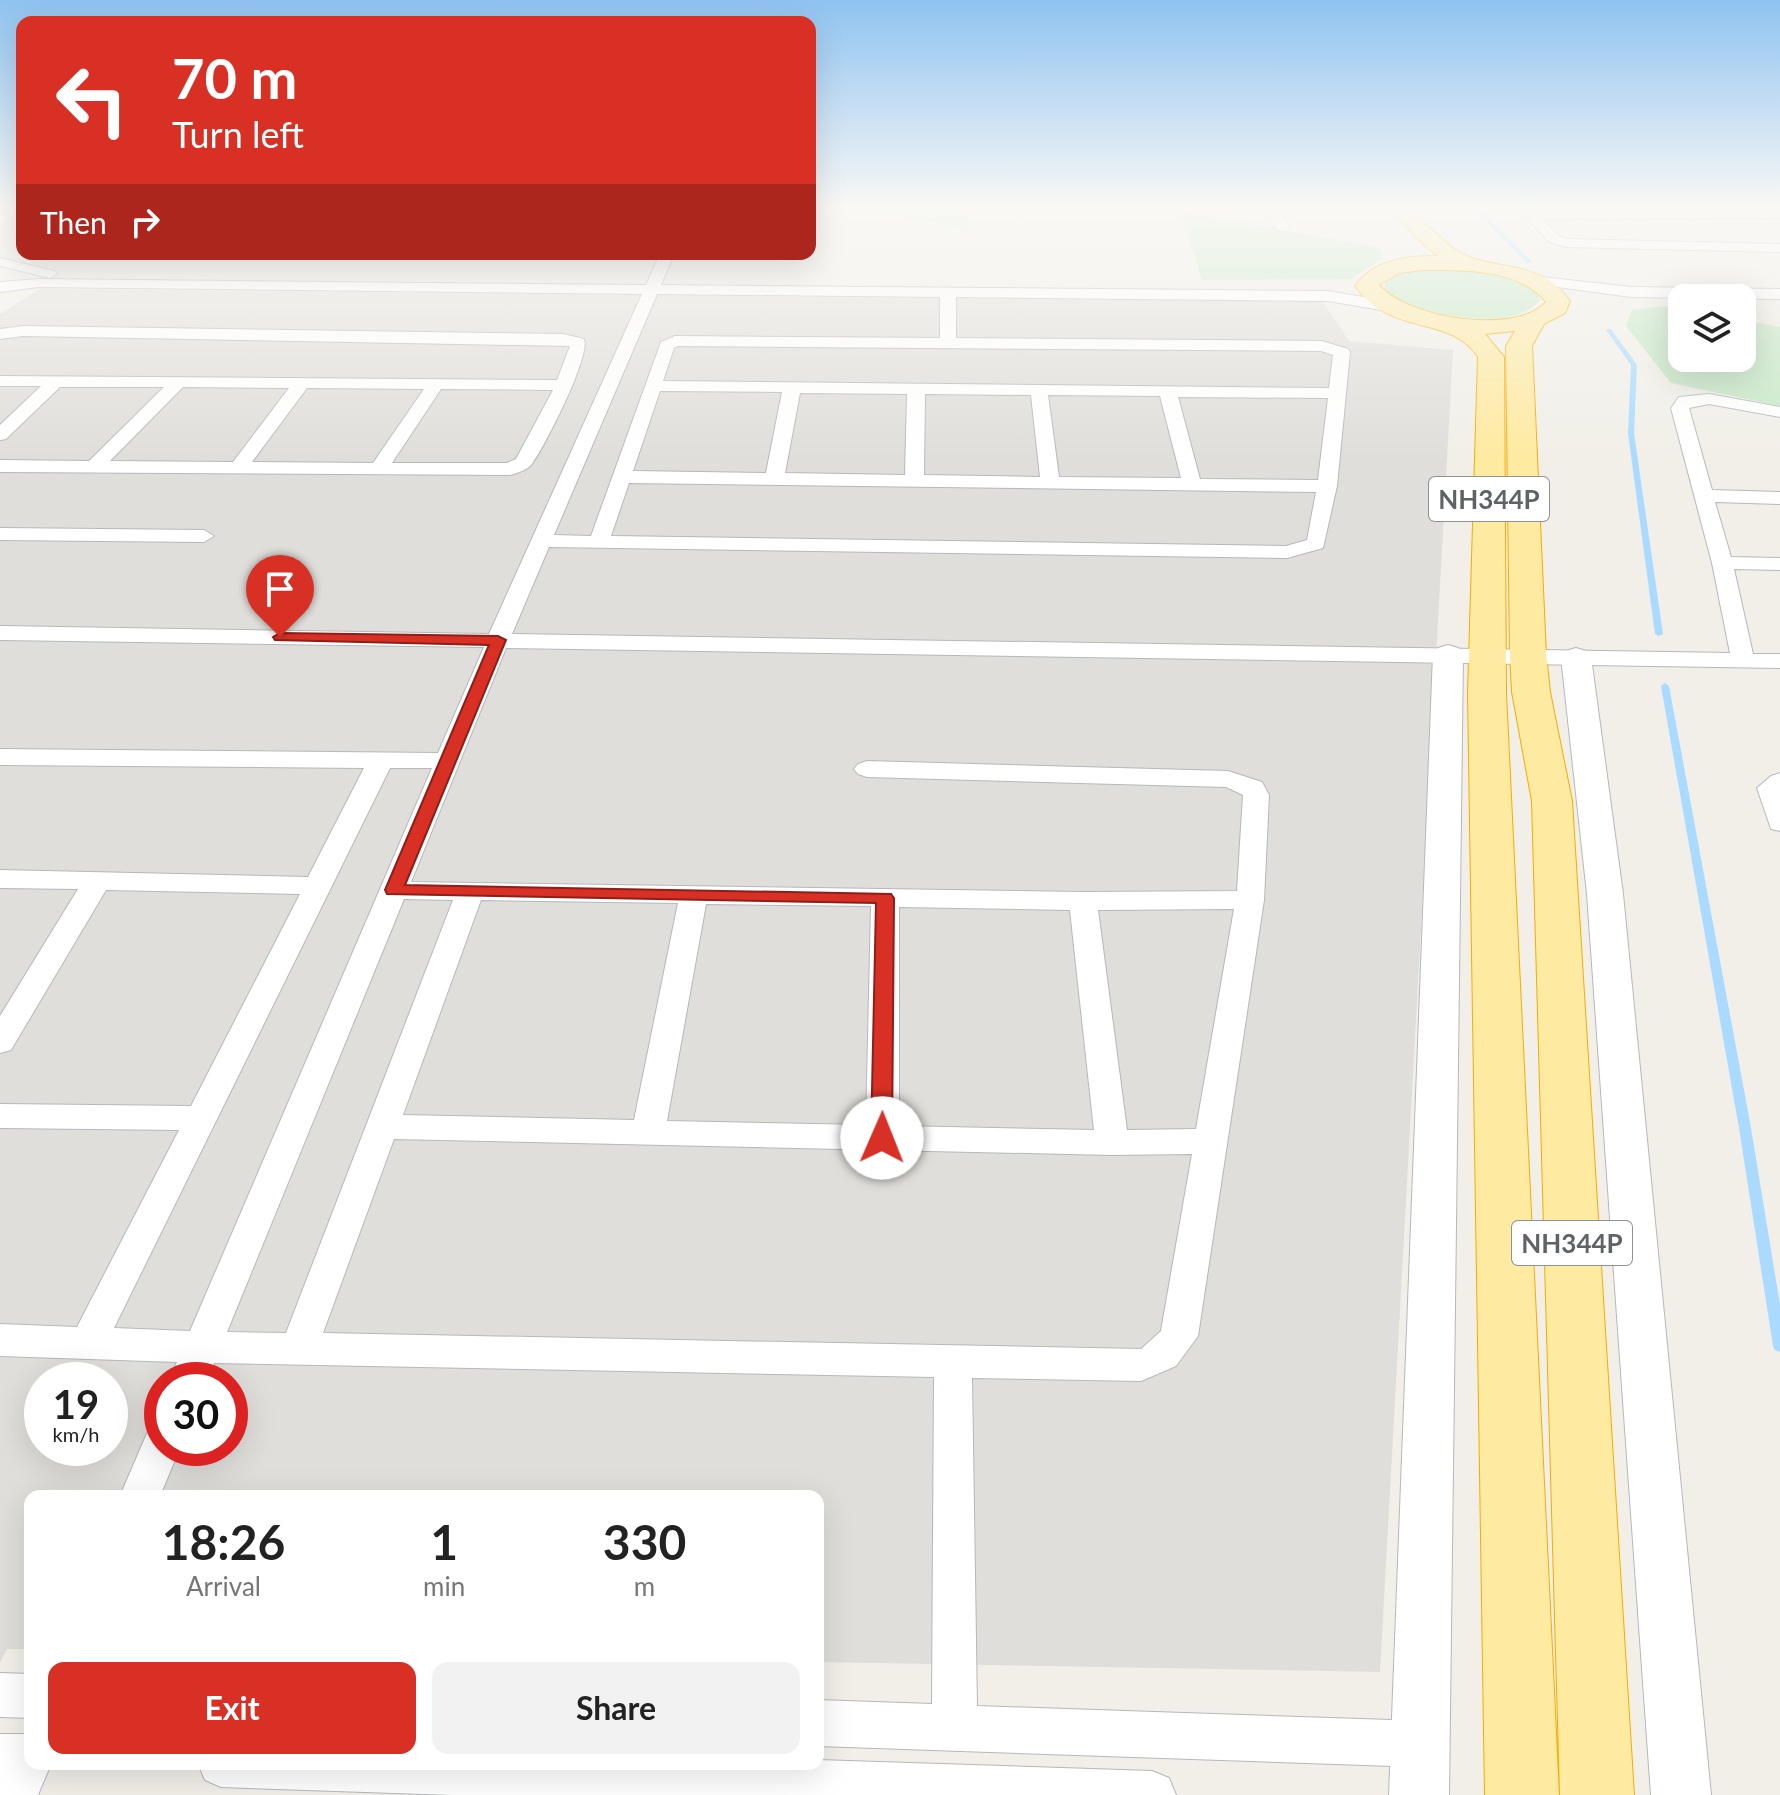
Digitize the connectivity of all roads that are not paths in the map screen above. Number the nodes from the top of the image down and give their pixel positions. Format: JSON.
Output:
{"nodes":[{"id":1,"x":651,"y":290,"type":"edge"},
{"id":2,"x":854,"y":290,"type":"edge"},
{"id":3,"x":1369,"y":290,"type":"edge"},
{"id":4,"x":1548,"y":290,"type":"edge"},
{"id":5,"x":1613,"y":290,"type":"edge"},
{"id":6,"x":948,"y":292,"type":"junction"},
{"id":7,"x":1780,"y":294,"type":"edge"},
{"id":8,"x":1668,"y":299,"type":"edge"},
{"id":9,"x":1756,"y":300,"type":"edge"},
{"id":10,"x":1780,"y":300,"type":"edge"},
{"id":11,"x":1387,"y":306,"type":"junction"},
{"id":12,"x":1560,"y":309,"type":"junction"},
{"id":13,"x":1453,"y":324,"type":"junction"},
{"id":14,"x":0,"y":334,"type":"edge"},
{"id":15,"x":948,"y":343,"type":"junction"},
{"id":16,"x":0,"y":381,"type":"edge"},
{"id":17,"x":55,"y":382,"type":"junction"},
{"id":18,"x":179,"y":382,"type":"junction"},
{"id":19,"x":302,"y":383,"type":"junction"},
{"id":20,"x":436,"y":384,"type":"junction"},
{"id":21,"x":564,"y":385,"type":"junction"},
{"id":22,"x":653,"y":386,"type":"junction"},
{"id":23,"x":792,"y":388,"type":"junction"},
{"id":24,"x":916,"y":389,"type":"junction"},
{"id":25,"x":1039,"y":391,"type":"junction"},
{"id":26,"x":1168,"y":392,"type":"junction"},
{"id":27,"x":1339,"y":393,"type":"junction"},
{"id":28,"x":1780,"y":412,"type":"edge"},
{"id":29,"x":0,"y":435,"type":"edge"},
{"id":30,"x":0,"y":466,"type":"edge"},
{"id":31,"x":93,"y":467,"type":"junction"},
{"id":32,"x":238,"y":468,"type":"junction"},
{"id":33,"x":378,"y":469,"type":"junction"},
{"id":34,"x":622,"y":477,"type":"junction"},
{"id":35,"x":774,"y":479,"type":"junction"},
{"id":36,"x":914,"y":481,"type":"junction"},
{"id":37,"x":1050,"y":482,"type":"junction"},
{"id":38,"x":1192,"y":484,"type":"junction"},
{"id":39,"x":1327,"y":486,"type":"junction"},
{"id":40,"x":1704,"y":496,"type":"junction"},
{"id":41,"x":1780,"y":498,"type":"edge"},
{"id":42,"x":0,"y":534,"type":"edge"},
{"id":43,"x":204,"y":536,"type":"dead end"},
{"id":44,"x":541,"y":541,"type":"junction"},
{"id":45,"x":599,"y":542,"type":"junction"},
{"id":46,"x":1722,"y":563,"type":"junction"},
{"id":47,"x":1780,"y":564,"type":"edge"},
{"id":48,"x":0,"y":633,"type":"edge"},
{"id":49,"x":498,"y":640,"type":"junction"},
{"id":50,"x":1468,"y":654,"type":"junction"},
{"id":51,"x":1528,"y":655,"type":"junction"},
{"id":52,"x":1576,"y":657,"type":"junction"},
{"id":53,"x":1743,"y":660,"type":"junction"},
{"id":54,"x":1780,"y":661,"type":"edge"},
{"id":55,"x":0,"y":757,"type":"edge"},
{"id":56,"x":381,"y":760,"type":"junction"},
{"id":57,"x":448,"y":761,"type":"junction"},
{"id":58,"x":867,"y":769,"type":"dead end"},
{"id":59,"x":1780,"y":781,"type":"edge"},
{"id":60,"x":1780,"y":823,"type":"edge"},
{"id":61,"x":0,"y":879,"type":"edge"},
{"id":62,"x":97,"y":881,"type":"junction"},
{"id":63,"x":318,"y":886,"type":"junction"},
{"id":64,"x":394,"y":890,"type":"junction"},
{"id":65,"x":470,"y":892,"type":"junction"},
{"id":66,"x":694,"y":895,"type":"junction"},
{"id":67,"x":885,"y":898,"type":"junction"},
{"id":68,"x":1250,"y":900,"type":"junction"},
{"id":69,"x":1083,"y":901,"type":"junction"},
{"id":70,"x":0,"y":1042,"type":"edge"},
{"id":71,"x":0,"y":1116,"type":"edge"},
{"id":72,"x":201,"y":1118,"type":"junction"},
{"id":73,"x":382,"y":1127,"type":"junction"},
{"id":74,"x":648,"y":1133,"type":"junction"},
{"id":75,"x":882,"y":1138,"type":"junction"},
{"id":76,"x":1210,"y":1141,"type":"junction"},
{"id":77,"x":1112,"y":1143,"type":"junction"},
{"id":78,"x":0,"y":1340,"type":"edge"},
{"id":79,"x":88,"y":1343,"type":"junction"},
{"id":80,"x":299,"y":1349,"type":"junction"},
{"id":81,"x":953,"y":1361,"type":"junction"},
{"id":82,"x":185,"y":1362,"type":"edge"},
{"id":83,"x":196,"y":1362,"type":"edge"},
{"id":84,"x":209,"y":1362,"type":"edge"},
{"id":85,"x":152,"y":1466,"type":"edge"},
{"id":86,"x":142,"y":1490,"type":"edge"},
{"id":87,"x":0,"y":1695,"type":"edge"},
{"id":88,"x":24,"y":1696,"type":"edge"},
{"id":89,"x":824,"y":1723,"type":"edge"},
{"id":90,"x":955,"y":1727,"type":"junction"},
{"id":91,"x":1421,"y":1744,"type":"junction"},
{"id":92,"x":0,"y":1757,"type":"edge"},
{"id":93,"x":24,"y":1757,"type":"edge"},
{"id":94,"x":25,"y":1770,"type":"edge"},
{"id":95,"x":401,"y":1770,"type":"edge"},
{"id":96,"x":14,"y":1795,"type":"edge"},
{"id":97,"x":1152,"y":1795,"type":"edge"},
{"id":98,"x":1419,"y":1795,"type":"edge"},
{"id":99,"x":1522,"y":1795,"type":"edge"},
{"id":100,"x":1597,"y":1795,"type":"edge"},
{"id":101,"x":1681,"y":1795,"type":"edge"}],
"edges":[{"from":1,"to":44,"type":"street"},
{"from":2,"to":6,"type":"street"},
{"from":3,"to":11,"type":"highway"},
{"from":4,"to":12,"type":"highway"},
{"from":5,"to":7,"type":"street"},
{"from":6,"to":11,"type":"street"},
{"from":6,"to":15,"type":"street"},
{"from":8,"to":12,"type":"street"},
{"from":9,"to":10,"type":"street"},
{"from":11,"to":13,"type":"highway"},
{"from":12,"to":13,"type":"highway"},
{"from":12,"to":51,"type":"highway","number":"NH344P"},
{"from":13,"to":50,"type":"highway","number":"NH344P"},
{"from":14,"to":21,"type":"street"},
{"from":15,"to":22,"type":"street"},
{"from":15,"to":27,"type":"street"},
{"from":16,"to":17,"type":"street"},
{"from":17,"to":18,"type":"street"},
{"from":17,"to":29,"type":"street"},
{"from":18,"to":19,"type":"street"},
{"from":18,"to":31,"type":"street"},
{"from":19,"to":20,"type":"street"},
{"from":19,"to":32,"type":"street"},
{"from":20,"to":21,"type":"street"},
{"from":20,"to":33,"type":"street"},
{"from":21,"to":33,"type":"street"},
{"from":22,"to":23,"type":"street"},
{"from":22,"to":34,"type":"street"},
{"from":23,"to":24,"type":"street"},
{"from":23,"to":35,"type":"street"},
{"from":24,"to":25,"type":"street"},
{"from":24,"to":36,"type":"street"},
{"from":25,"to":26,"type":"street"},
{"from":25,"to":37,"type":"street"},
{"from":26,"to":27,"type":"street"},
{"from":26,"to":38,"type":"street"},
{"from":27,"to":39,"type":"street"},
{"from":28,"to":40,"type":"street"},
{"from":30,"to":31,"type":"street"},
{"from":31,"to":32,"type":"street"},
{"from":32,"to":33,"type":"street"},
{"from":34,"to":35,"type":"street"},
{"from":34,"to":45,"type":"street"},
{"from":35,"to":36,"type":"street"},
{"from":36,"to":37,"type":"street"},
{"from":37,"to":38,"type":"street"},
{"from":38,"to":39,"type":"street"},
{"from":39,"to":45,"type":"street"},
{"from":40,"to":41,"type":"street"},
{"from":40,"to":46,"type":"street"},
{"from":42,"to":43,"type":"street"},
{"from":44,"to":45,"type":"street"},
{"from":44,"to":49,"type":"street"},
{"from":46,"to":47,"type":"street"},
{"from":46,"to":53,"type":"street"},
{"from":48,"to":49,"type":"street"},
{"from":49,"to":50,"type":"street"},
{"from":49,"to":57,"type":"street"},
{"from":50,"to":51,"type":"street"},
{"from":50,"to":91,"type":"street"},
{"from":50,"to":99,"type":"highway","number":"NH344P"},
{"from":51,"to":52,"type":"street"},
{"from":51,"to":100,"type":"highway","number":"NH344P"},
{"from":52,"to":53,"type":"street"},
{"from":52,"to":101,"type":"street"},
{"from":53,"to":54,"type":"street"},
{"from":55,"to":56,"type":"street"},
{"from":56,"to":57,"type":"street"},
{"from":56,"to":63,"type":"street"},
{"from":57,"to":64,"type":"street"},
{"from":58,"to":68,"type":"street"},
{"from":59,"to":60,"type":"street"},
{"from":61,"to":62,"type":"street"},
{"from":62,"to":63,"type":"street"},
{"from":62,"to":70,"type":"street"},
{"from":63,"to":72,"type":"street"},
{"from":64,"to":65,"type":"street"},
{"from":64,"to":83,"type":"street"},
{"from":65,"to":66,"type":"street"},
{"from":65,"to":73,"type":"street"},
{"from":66,"to":67,"type":"street"},
{"from":66,"to":74,"type":"street"},
{"from":67,"to":69,"type":"street"},
{"from":67,"to":75,"type":"street"},
{"from":68,"to":69,"type":"street"},
{"from":68,"to":76,"type":"street"},
{"from":69,"to":77,"type":"street"},
{"from":71,"to":72,"type":"street"},
{"from":72,"to":79,"type":"street"},
{"from":73,"to":74,"type":"street"},
{"from":73,"to":80,"type":"street"},
{"from":74,"to":75,"type":"street"},
{"from":75,"to":77,"type":"street"},
{"from":76,"to":77,"type":"street"},
{"from":76,"to":81,"type":"street"},
{"from":78,"to":79,"type":"street"},
{"from":79,"to":82,"type":"street"},
{"from":80,"to":81,"type":"street"},
{"from":80,"to":84,"type":"street"},
{"from":81,"to":90,"type":"street"},
{"from":85,"to":86,"type":"street"},
{"from":87,"to":88,"type":"street"},
{"from":89,"to":90,"type":"street"},
{"from":90,"to":91,"type":"street"},
{"from":91,"to":98,"type":"street"},
{"from":92,"to":93,"type":"street"},
{"from":94,"to":96,"type":"street"},
{"from":95,"to":97,"type":"street"}]}
